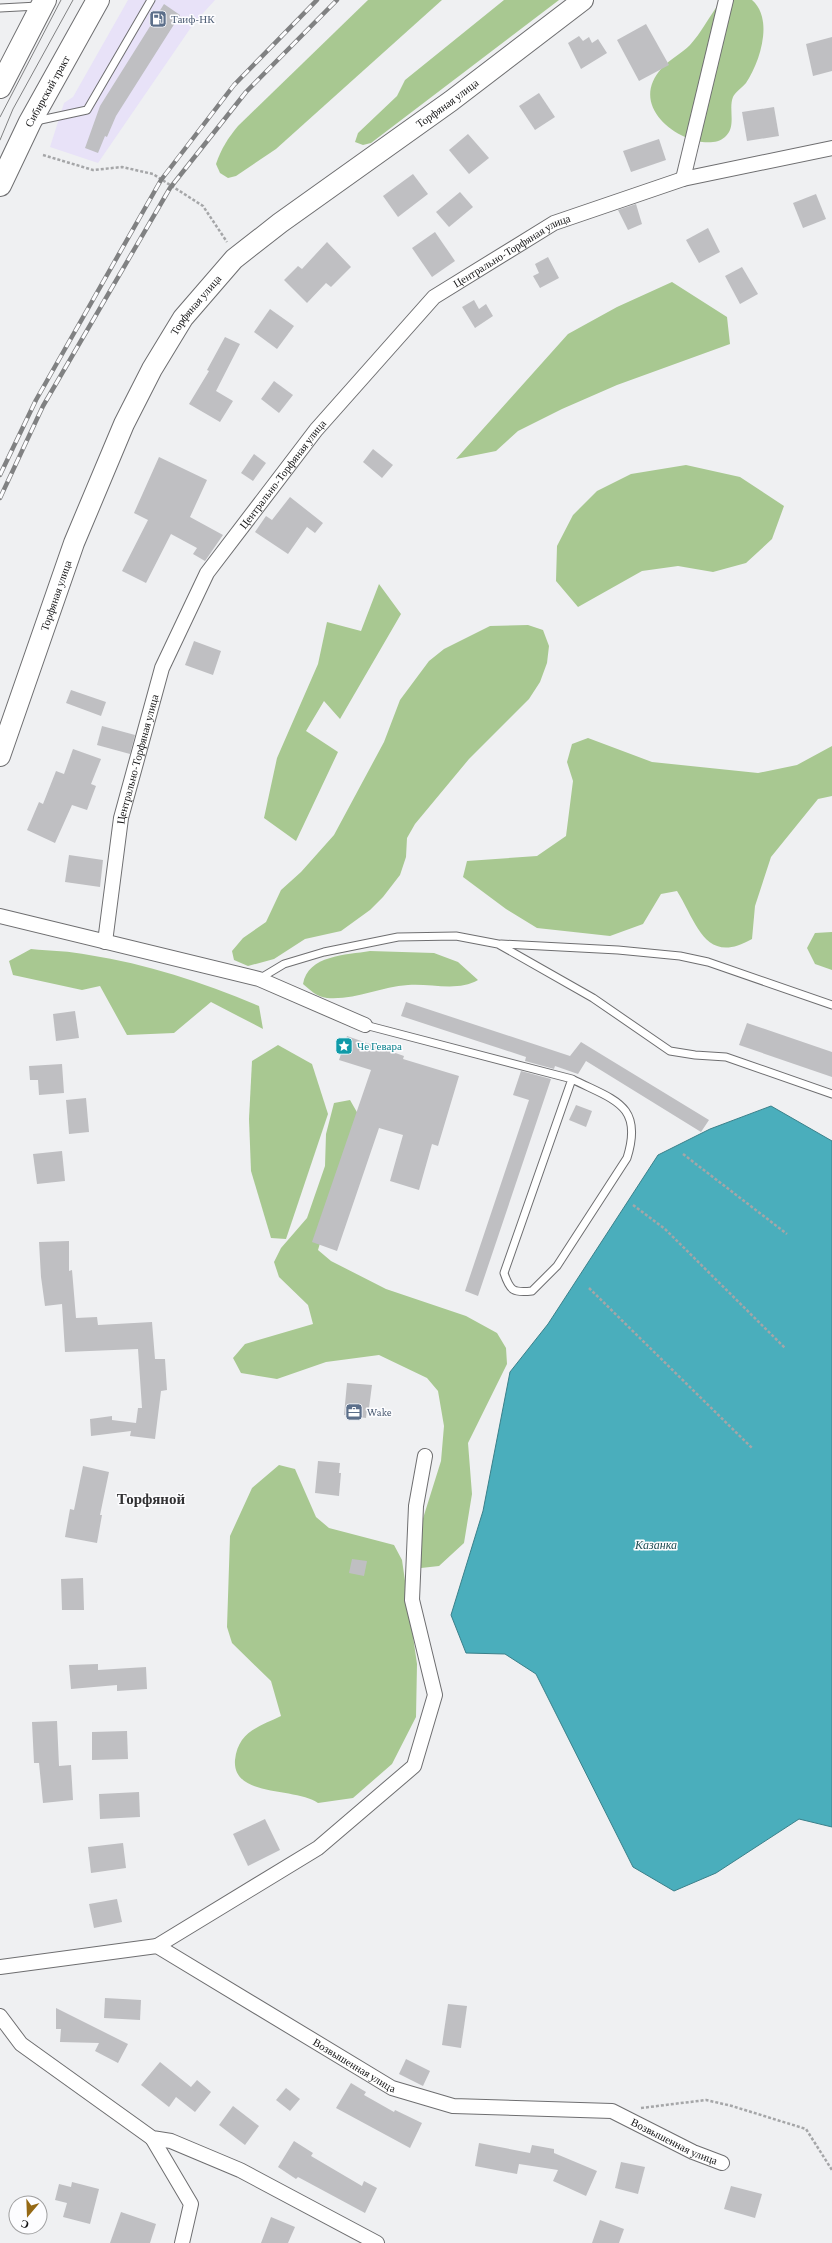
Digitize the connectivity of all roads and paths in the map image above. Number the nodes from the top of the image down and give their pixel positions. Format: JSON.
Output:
{"nodes":[{"id":1,"x":98,"y":0,"type":"edge"},
{"id":2,"x":151,"y":0,"type":"edge"},
{"id":3,"x":583,"y":0,"type":"edge"},
{"id":4,"x":726,"y":0,"type":"edge"},
{"id":5,"x":44,"y":3,"type":"edge"},
{"id":6,"x":0,"y":8,"type":"edge"},
{"id":7,"x":0,"y":87,"type":"edge"},
{"id":8,"x":30,"y":122,"type":"junction"},
{"id":9,"x":832,"y":148,"type":"edge"},
{"id":10,"x":43,"y":155,"type":"dead end"},
{"id":11,"x":683,"y":179,"type":"junction"},
{"id":12,"x":0,"y":185,"type":"edge"},
{"id":13,"x":234,"y":259,"type":"junction"},
{"id":14,"x":0,"y":756,"type":"edge"},
{"id":15,"x":0,"y":916,"type":"edge"},
{"id":16,"x":105,"y":942,"type":"junction"},
{"id":17,"x":498,"y":944,"type":"junction"},
{"id":18,"x":259,"y":980,"type":"junction"},
{"id":19,"x":832,"y":1005,"type":"edge"},
{"id":20,"x":365,"y":1025,"type":"joint"},
{"id":21,"x":572,"y":1079,"type":"junction"},
{"id":22,"x":832,"y":1094,"type":"edge"},
{"id":23,"x":683,"y":1154,"type":"dead end"},
{"id":24,"x":633,"y":1205,"type":"dead end"},
{"id":25,"x":787,"y":1234,"type":"dead end"},
{"id":26,"x":589,"y":1288,"type":"dead end"},
{"id":27,"x":785,"y":1348,"type":"dead end"},
{"id":28,"x":753,"y":1449,"type":"dead end"},
{"id":29,"x":425,"y":1456,"type":"dead end"},
{"id":30,"x":157,"y":1946,"type":"junction"},
{"id":31,"x":0,"y":1967,"type":"edge"},
{"id":32,"x":0,"y":2016,"type":"edge"},
{"id":33,"x":612,"y":2111,"type":"junction"},
{"id":34,"x":152,"y":2138,"type":"junction"},
{"id":35,"x":722,"y":2163,"type":"dead end"},
{"id":36,"x":832,"y":2170,"type":"edge"},
{"id":37,"x":182,"y":2243,"type":"edge"},
{"id":38,"x":377,"y":2243,"type":"edge"}],
"edges":[{"from":1,"to":8,"type":"main road","name":"Сибирский тракт"},
{"from":2,"to":8,"type":"lane"},
{"from":3,"to":13,"type":"street","name":"Торфяная улица"},
{"from":4,"to":11,"type":"street"},
{"from":5,"to":6,"type":"lane"},
{"from":5,"to":7,"type":"main road"},
{"from":8,"to":12,"type":"main road","name":"Сибирский тракт"},
{"from":9,"to":11,"type":"street","name":"Центрально-Торфяная улица"},
{"from":10,"to":13,"type":"path"},
{"from":11,"to":16,"type":"street","name":"Центрально-Торфяная улица"},
{"from":13,"to":14,"type":"street","name":"Торфяная улица"},
{"from":15,"to":16,"type":"street"},
{"from":16,"to":18,"type":"street"},
{"from":17,"to":18,"type":"lane"},
{"from":17,"to":19,"type":"lane"},
{"from":17,"to":22,"type":"lane"},
{"from":18,"to":20,"type":"street"},
{"from":20,"to":21,"type":"lane"},
{"from":21,"to":21,"type":"lane"},
{"from":23,"to":25,"type":"path"},
{"from":24,"to":27,"type":"path"},
{"from":26,"to":28,"type":"path"},
{"from":29,"to":30,"type":"street"},
{"from":30,"to":31,"type":"street"},
{"from":30,"to":33,"type":"street","name":"Возвышенная улица"},
{"from":32,"to":34,"type":"street"},
{"from":33,"to":35,"type":"street","name":"Возвышенная улица"},
{"from":33,"to":36,"type":"path"},
{"from":34,"to":37,"type":"street"},
{"from":34,"to":38,"type":"street"}]}
